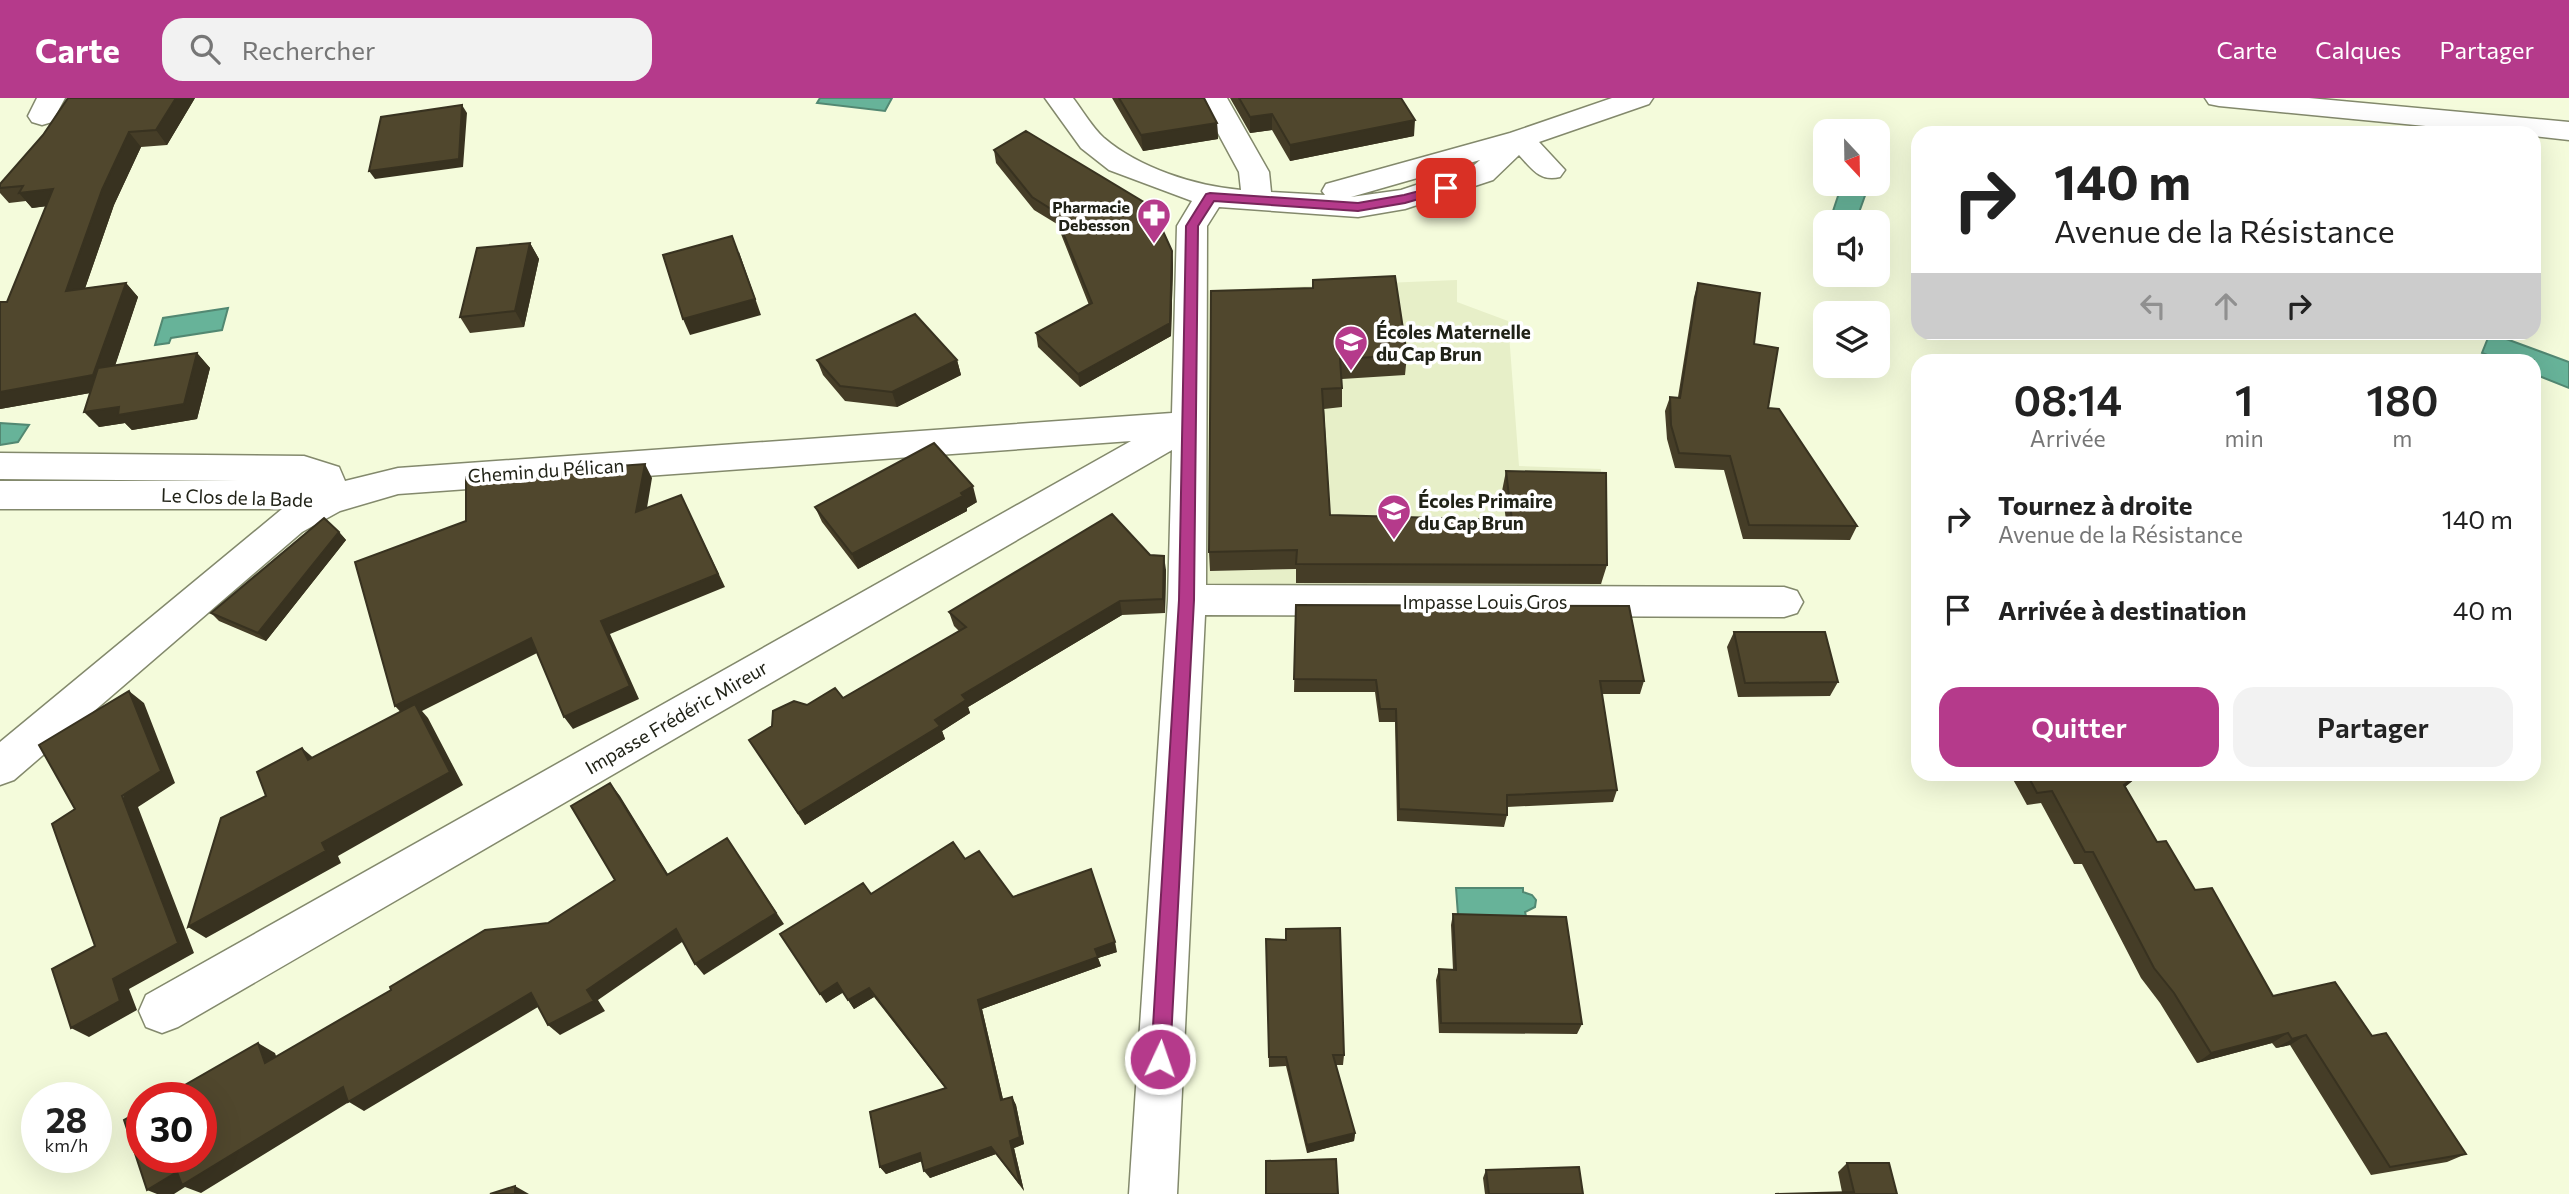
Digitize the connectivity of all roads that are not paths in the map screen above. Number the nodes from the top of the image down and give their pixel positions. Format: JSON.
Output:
{"nodes":[{"id":1,"x":1059,"y":98,"type":"edge"},
{"id":2,"x":1213,"y":98,"type":"edge"},
{"id":3,"x":1639,"y":98,"type":"edge"},
{"id":4,"x":2219,"y":98,"type":"edge"},
{"id":5,"x":2516,"y":126,"type":"edge"},
{"id":6,"x":2541,"y":128,"type":"edge"},
{"id":7,"x":2569,"y":131,"type":"edge"},
{"id":8,"x":1520,"y":139,"type":"junction"},
{"id":9,"x":1550,"y":170,"type":"dead end"},
{"id":10,"x":1210,"y":197,"type":"junction"},
{"id":11,"x":1257,"y":201,"type":"junction"},
{"id":12,"x":1190,"y":424,"type":"junction"},
{"id":13,"x":0,"y":466,"type":"edge"},
{"id":14,"x":0,"y":495,"type":"edge"},
{"id":15,"x":330,"y":500,"type":"junction"},
{"id":16,"x":1187,"y":600,"type":"junction"},
{"id":17,"x":1784,"y":602,"type":"dead end"},
{"id":18,"x":0,"y":767,"type":"edge"},
{"id":19,"x":162,"y":1011,"type":"dead end"},
{"id":20,"x":1153,"y":1194,"type":"edge"}],
"edges":[{"from":1,"to":10,"type":"street"},
{"from":2,"to":11,"type":"street"},
{"from":3,"to":8,"type":"street"},
{"from":4,"to":5,"type":"street"},
{"from":6,"to":7,"type":"street"},
{"from":8,"to":9,"type":"street"},
{"from":8,"to":11,"type":"street"},
{"from":10,"to":11,"type":"street"},
{"from":10,"to":12,"type":"street"},
{"from":12,"to":15,"type":"street","name":"Chemin du Pélican"},
{"from":12,"to":16,"type":"street"},
{"from":12,"to":19,"type":"street","name":"Impasse Frédéric Mireur"},
{"from":13,"to":15,"type":"street","name":"Le Clos de la Bade"},
{"from":14,"to":15,"type":"street","name":"Le Clos de la Bade"},
{"from":15,"to":18,"type":"street","name":"Chemin du Pélican"},
{"from":16,"to":17,"type":"street","name":"Impasse Louis Gros"},
{"from":16,"to":20,"type":"street"}]}
